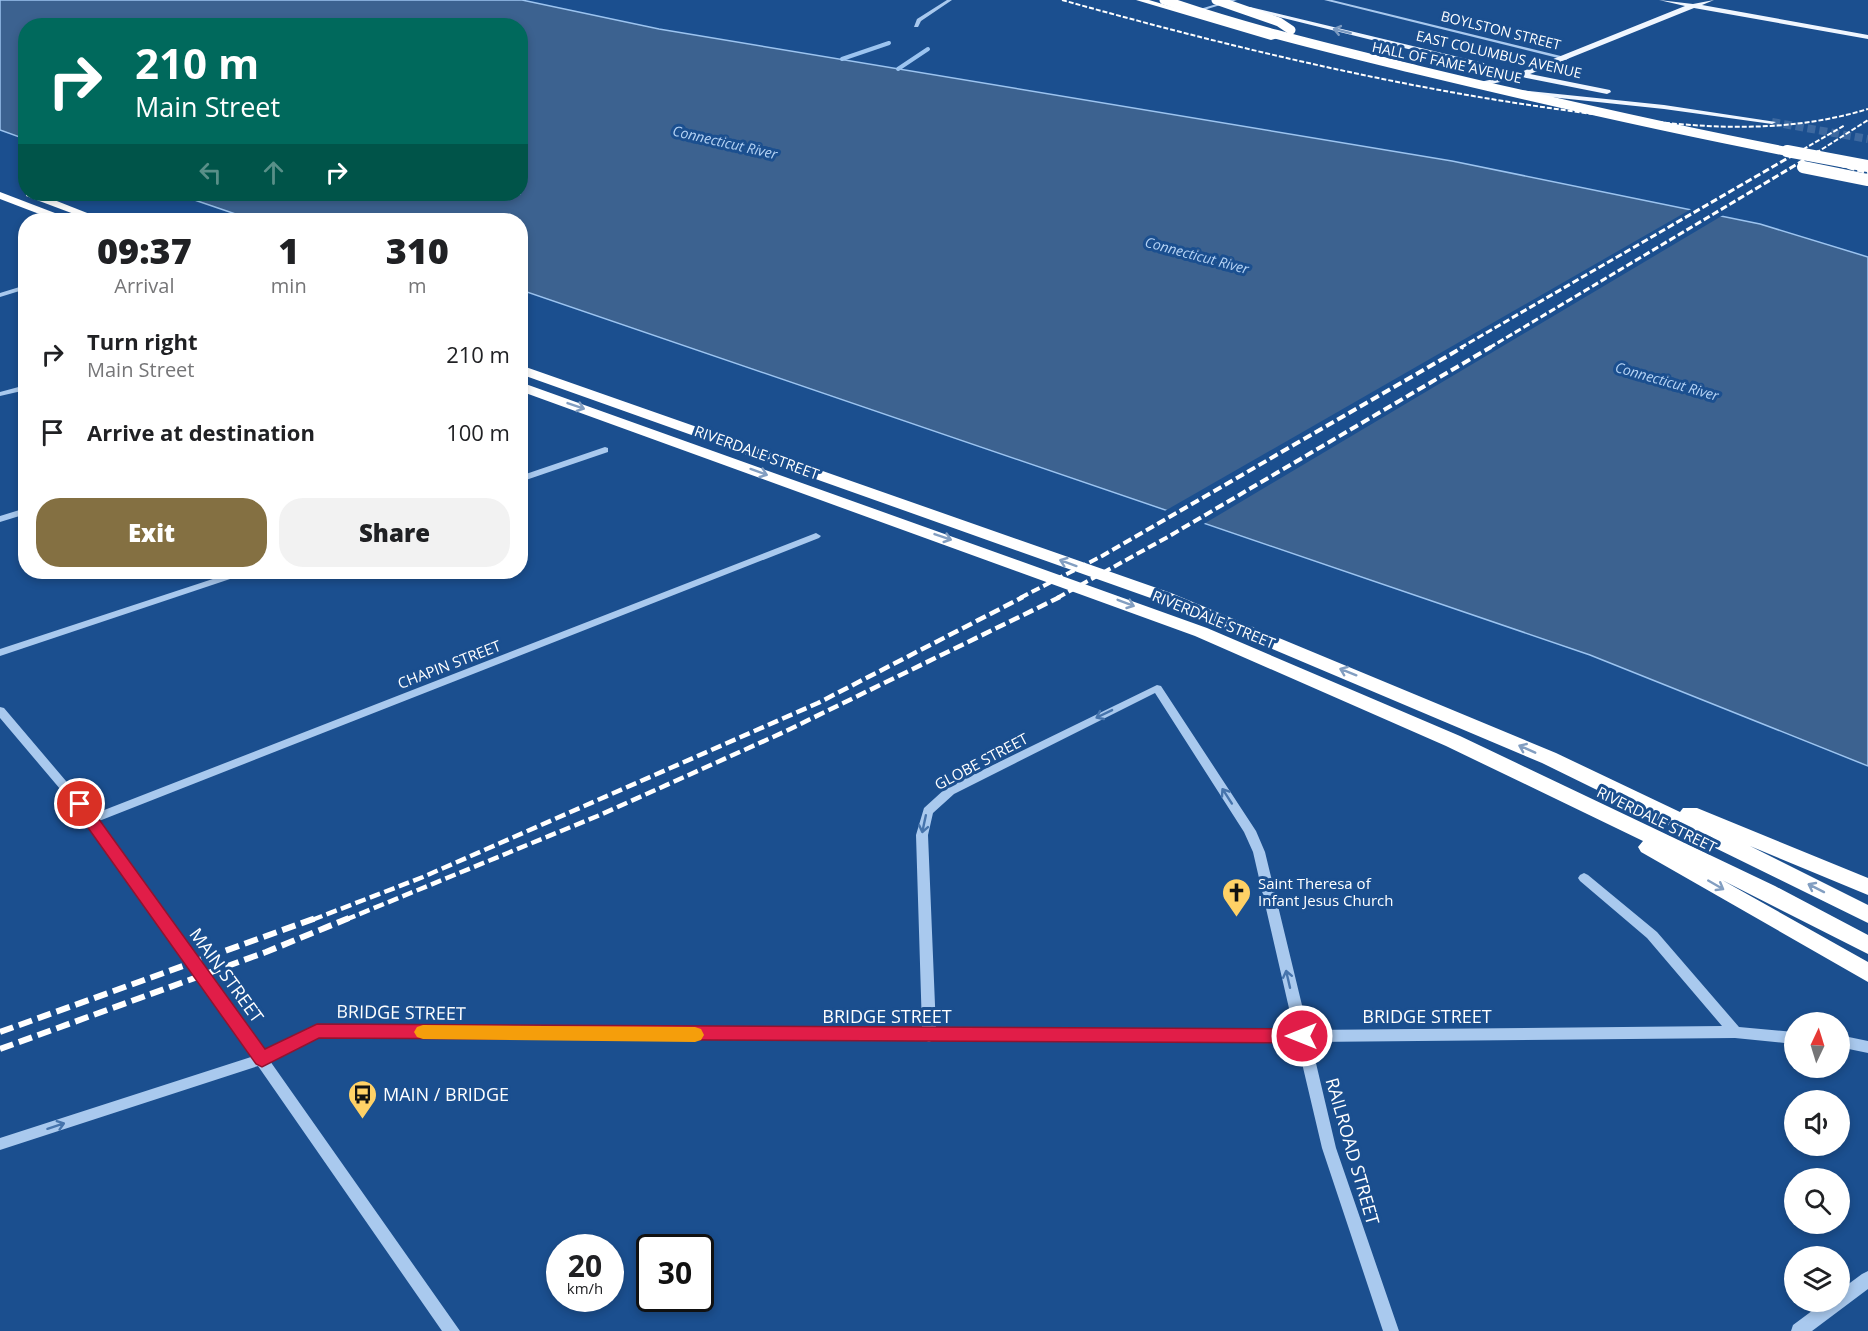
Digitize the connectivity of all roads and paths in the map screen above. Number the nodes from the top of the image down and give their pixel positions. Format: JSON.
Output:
{"nodes":[{"id":1,"x":950,"y":0,"type":"edge"},
{"id":2,"x":1140,"y":0,"type":"edge"},
{"id":3,"x":1146,"y":0,"type":"edge"},
{"id":4,"x":1164,"y":0,"type":"edge"},
{"id":5,"x":1177,"y":0,"type":"edge"},
{"id":6,"x":1235,"y":0,"type":"edge"},
{"id":7,"x":1326,"y":0,"type":"edge"},
{"id":8,"x":1662,"y":0,"type":"edge"},
{"id":9,"x":1217,"y":1,"type":"edge"},
{"id":10,"x":1707,"y":1,"type":"edge"},
{"id":11,"x":1692,"y":3,"type":"edge"},
{"id":12,"x":1192,"y":12,"type":"junction"},
{"id":13,"x":1267,"y":14,"type":"junction"},
{"id":14,"x":1240,"y":25,"type":"junction"},
{"id":15,"x":916,"y":26,"type":"dead end"},
{"id":16,"x":1293,"y":31,"type":"junction"},
{"id":17,"x":1868,"y":31,"type":"edge"},
{"id":18,"x":1868,"y":37,"type":"edge"},
{"id":19,"x":1566,"y":58,"type":"junction"},
{"id":20,"x":1522,"y":74,"type":"junction"},
{"id":21,"x":1478,"y":85,"type":"junction"},
{"id":22,"x":1618,"y":122,"type":"junction"},
{"id":23,"x":1772,"y":122,"type":"joint"},
{"id":24,"x":1868,"y":158,"type":"edge"},
{"id":25,"x":1868,"y":166,"type":"edge"},
{"id":26,"x":1868,"y":171,"type":"edge"},
{"id":27,"x":1868,"y":180,"type":"edge"},
{"id":28,"x":0,"y":195,"type":"edge"},
{"id":29,"x":49,"y":201,"type":"edge"},
{"id":30,"x":46,"y":213,"type":"edge"},
{"id":31,"x":80,"y":213,"type":"edge"},
{"id":32,"x":18,"y":289,"type":"edge"},
{"id":33,"x":0,"y":295,"type":"edge"},
{"id":34,"x":528,"y":372,"type":"edge"},
{"id":35,"x":18,"y":389,"type":"edge"},
{"id":36,"x":528,"y":389,"type":"edge"},
{"id":37,"x":0,"y":394,"type":"edge"},
{"id":38,"x":605,"y":450,"type":"dead end"},
{"id":39,"x":528,"y":476,"type":"edge"},
{"id":40,"x":18,"y":513,"type":"edge"},
{"id":41,"x":0,"y":519,"type":"edge"},
{"id":42,"x":816,"y":536,"type":"dead end"},
{"id":43,"x":221,"y":579,"type":"edge"},
{"id":44,"x":0,"y":653,"type":"edge"},
{"id":45,"x":1157,"y":688,"type":"joint"},
{"id":46,"x":0,"y":711,"type":"edge"},
{"id":47,"x":1549,"y":758,"type":"junction"},
{"id":48,"x":1519,"y":773,"type":"junction"},
{"id":49,"x":92,"y":819,"type":"junction"},
{"id":50,"x":1584,"y":878,"type":"dead end"},
{"id":51,"x":1868,"y":887,"type":"edge"},
{"id":52,"x":1868,"y":915,"type":"edge"},
{"id":53,"x":1868,"y":945,"type":"edge"},
{"id":54,"x":1868,"y":973,"type":"edge"},
{"id":55,"x":1735,"y":1032,"type":"junction"},
{"id":56,"x":929,"y":1036,"type":"junction"},
{"id":57,"x":1302,"y":1036,"type":"junction"},
{"id":58,"x":1784,"y":1037,"type":"edge"},
{"id":59,"x":262,"y":1059,"type":"junction"},
{"id":60,"x":0,"y":1144,"type":"edge"},
{"id":61,"x":1868,"y":1279,"type":"edge"},
{"id":62,"x":1850,"y":1292,"type":"edge"},
{"id":63,"x":1824,"y":1312,"type":"edge"},
{"id":64,"x":453,"y":1331,"type":"edge"},
{"id":65,"x":1391,"y":1331,"type":"edge"},
{"id":66,"x":1799,"y":1331,"type":"edge"}],
"edges":[{"from":1,"to":15,"type":"street"},
{"from":2,"to":22,"type":"highway","bridge":true},
{"from":3,"to":12,"type":"main road","name":"HALL OF FAME AVENUE"},
{"from":4,"to":25,"type":"highway","bridge":true},
{"from":5,"to":16,"type":"highway","bridge":true},
{"from":6,"to":9,"type":"street"},
{"from":7,"to":19,"type":"street","name":"BOYLSTON STREET"},
{"from":8,"to":11,"type":"main road"},
{"from":9,"to":12,"type":"street"},
{"from":9,"to":13,"type":"main road","name":"EAST COLUMBUS AVENUE"},
{"from":9,"to":16,"type":"highway","bridge":true},
{"from":10,"to":11,"type":"main road"},
{"from":10,"to":17,"type":"main road"},
{"from":11,"to":18,"type":"main road"},
{"from":11,"to":19,"type":"main road"},
{"from":12,"to":14,"type":"main road","name":"HALL OF FAME AVENUE"},
{"from":13,"to":14,"type":"main road"},
{"from":20,"to":13,"type":"main road","name":"EAST COLUMBUS AVENUE","one_way":true},
{"from":14,"to":21,"type":"main road","name":"HALL OF FAME AVENUE"},
{"from":16,"to":24,"type":"highway"},
{"from":19,"to":20,"type":"main road"},
{"from":20,"to":21,"type":"main road"},
{"from":20,"to":23,"type":"main road","name":"EAST COLUMBUS AVENUE"},
{"from":21,"to":23,"type":"main road","name":"HALL OF FAME AVENUE"},
{"from":22,"to":26,"type":"highway","bridge":true},
{"from":22,"to":27,"type":"highway","bridge":true},
{"from":28,"to":30,"type":"highway"},
{"from":29,"to":31,"type":"highway"},
{"from":32,"to":33,"type":"street"},
{"from":47,"to":34,"type":"highway","name":"RIVERDALE STREET","one_way":true},
{"from":35,"to":37,"type":"street"},
{"from":36,"to":48,"type":"highway","name":"RIVERDALE STREET","one_way":true},
{"from":38,"to":39,"type":"street"},
{"from":40,"to":41,"type":"street"},
{"from":42,"to":49,"type":"street","name":"CHAPIN STREET"},
{"from":43,"to":44,"type":"street"},
{"from":45,"to":56,"type":"street","name":"GLOBE STREET","one_way":true},
{"from":57,"to":45,"type":"street","name":"RAILROAD STREET","one_way":true},
{"from":46,"to":49,"type":"street","name":"MAIN STREET"},
{"from":47,"to":51,"type":"highway"},
{"from":52,"to":47,"type":"highway","name":"RIVERDALE STREET","one_way":true},
{"from":48,"to":53,"type":"highway","name":"RIVERDALE STREET"},
{"from":48,"to":54,"type":"highway","one_way":true},
{"from":49,"to":59,"type":"street","name":"MAIN STREET"},
{"from":50,"to":55,"type":"street"},
{"from":55,"to":57,"type":"street","name":"BRIDGE STREET"},
{"from":55,"to":58,"type":"street","name":"BRIDGE STREET"},
{"from":56,"to":57,"type":"street","name":"BRIDGE STREET"},
{"from":56,"to":59,"type":"street","name":"BRIDGE STREET"},
{"from":57,"to":65,"type":"street","name":"RAILROAD STREET"},
{"from":60,"to":59,"type":"street","name":"BRIDGE STREET","one_way":true},
{"from":59,"to":64,"type":"street","name":"MAIN STREET"},
{"from":61,"to":62,"type":"street"},
{"from":63,"to":66,"type":"street"}]}
